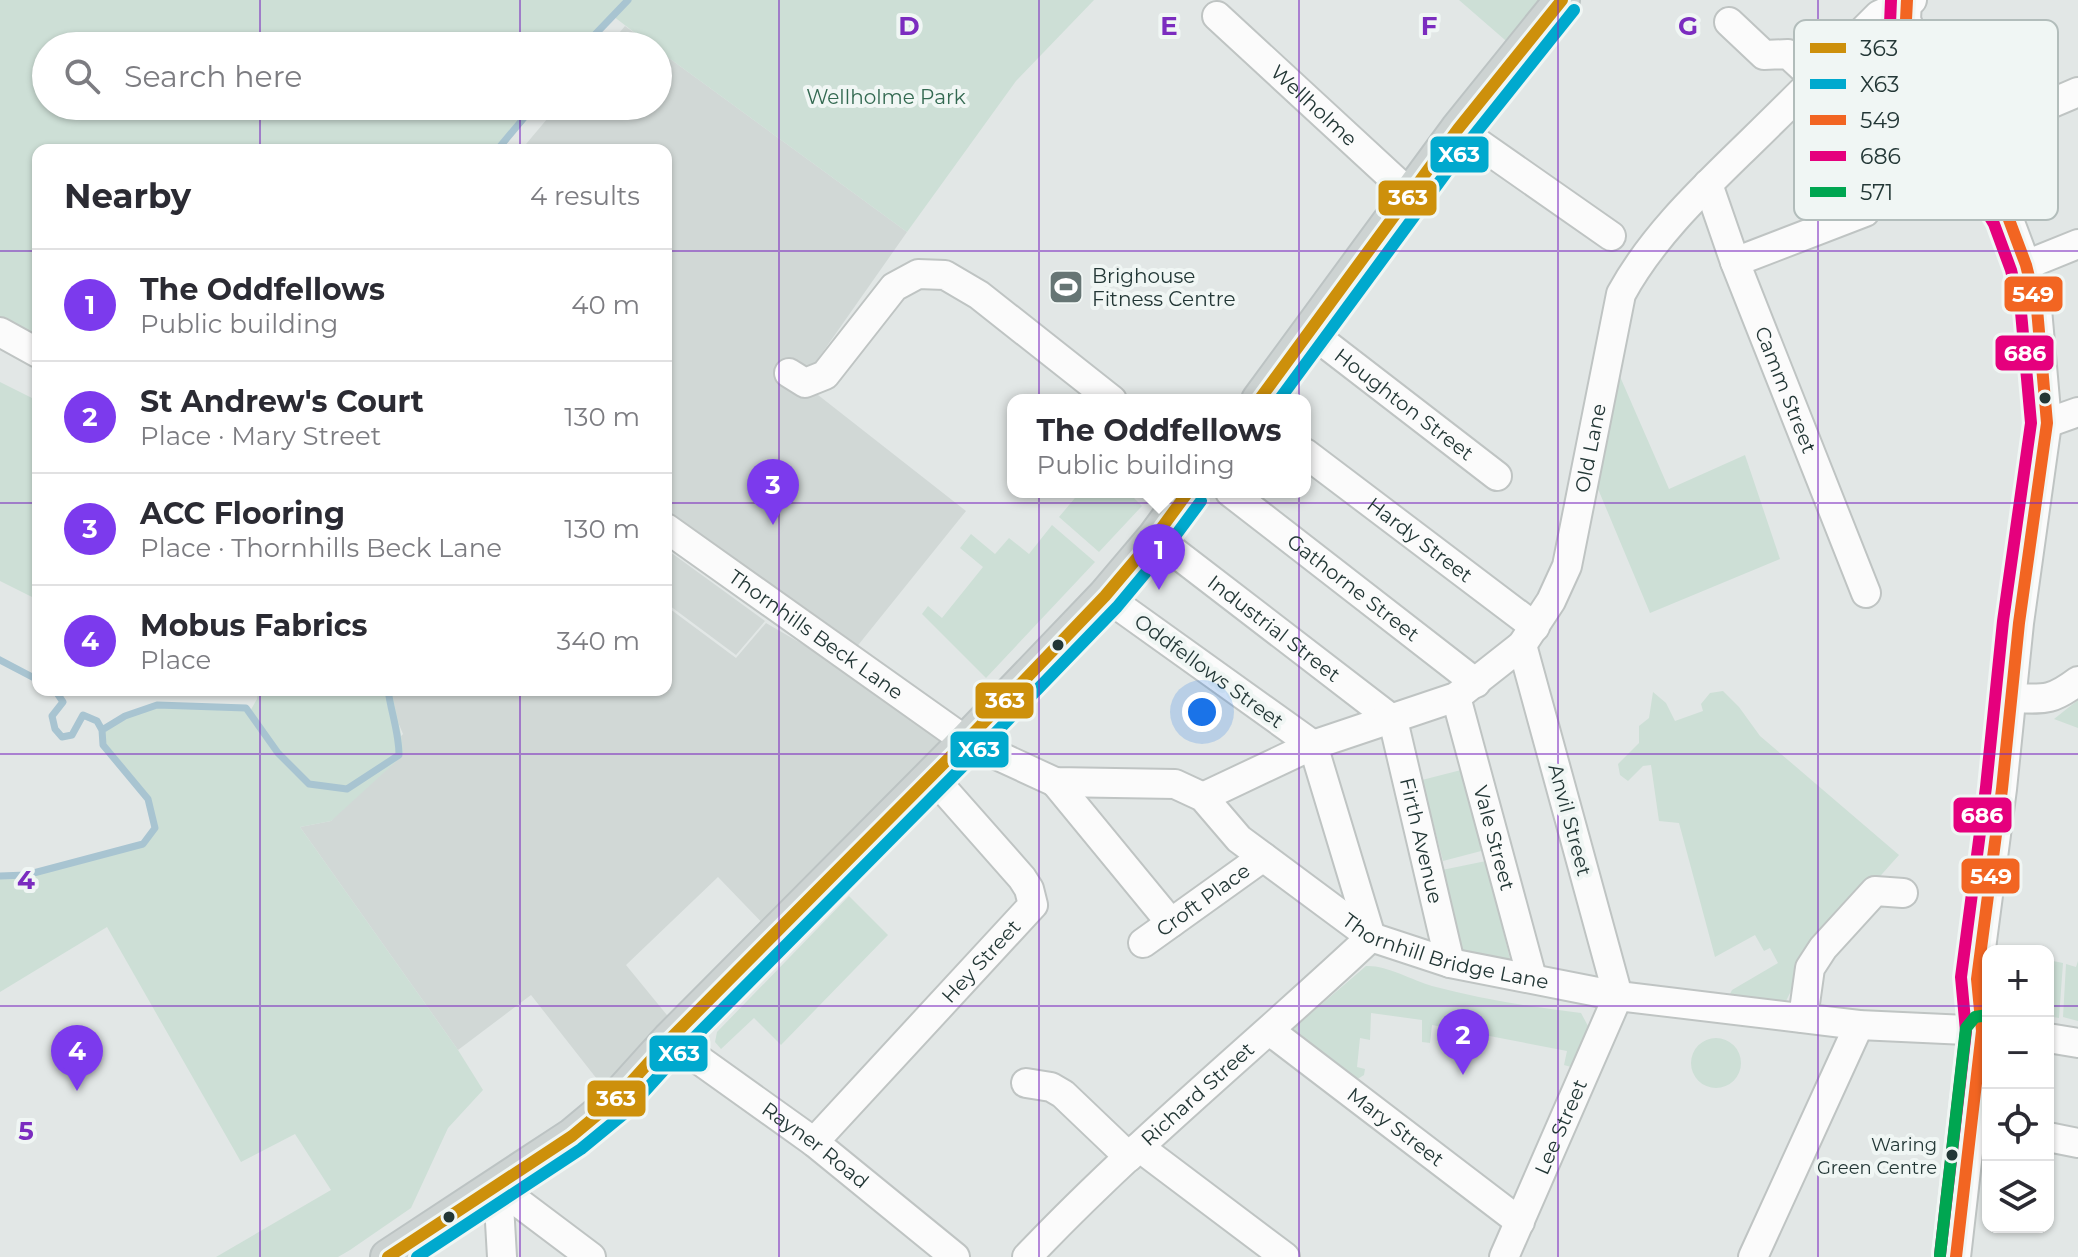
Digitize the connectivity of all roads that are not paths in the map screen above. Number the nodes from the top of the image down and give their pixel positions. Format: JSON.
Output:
{"nodes":[{"id":1,"x":1562,"y":0,"type":"edge"},
{"id":2,"x":1909,"y":1,"type":"edge"},
{"id":3,"x":1217,"y":16,"type":"dead end"},
{"id":4,"x":1874,"y":20,"type":"edge"},
{"id":5,"x":1729,"y":22,"type":"dead end"},
{"id":6,"x":1794,"y":60,"type":"edge"},
{"id":7,"x":2078,"y":92,"type":"edge"},
{"id":8,"x":1794,"y":100,"type":"edge"},
{"id":9,"x":2058,"y":101,"type":"edge"},
{"id":10,"x":1458,"y":129,"type":"junction"},
{"id":11,"x":1708,"y":184,"type":"junction"},
{"id":12,"x":1411,"y":195,"type":"junction"},
{"id":13,"x":1844,"y":220,"type":"edge"},
{"id":14,"x":2009,"y":220,"type":"edge"},
{"id":15,"x":1611,"y":236,"type":"dead end"},
{"id":16,"x":2078,"y":244,"type":"edge"},
{"id":17,"x":1735,"y":262,"type":"junction"},
{"id":18,"x":2026,"y":265,"type":"junction"},
{"id":19,"x":1309,"y":331,"type":"junction"},
{"id":20,"x":0,"y":332,"type":"edge"},
{"id":21,"x":32,"y":350,"type":"edge"},
{"id":22,"x":789,"y":373,"type":"dead end"},
{"id":23,"x":1104,"y":394,"type":"edge"},
{"id":24,"x":1263,"y":394,"type":"edge"},
{"id":25,"x":2078,"y":412,"type":"edge"},
{"id":26,"x":2047,"y":423,"type":"junction"},
{"id":27,"x":1311,"y":458,"type":"edge"},
{"id":28,"x":1497,"y":476,"type":"dead end"},
{"id":29,"x":1184,"y":498,"type":"edge"},
{"id":30,"x":1237,"y":498,"type":"edge"},
{"id":31,"x":672,"y":532,"type":"edge"},
{"id":32,"x":1155,"y":537,"type":"junction"},
{"id":33,"x":1866,"y":593,"type":"dead end"},
{"id":34,"x":1105,"y":596,"type":"junction"},
{"id":35,"x":1528,"y":636,"type":"junction"},
{"id":36,"x":2078,"y":681,"type":"edge"},
{"id":37,"x":1466,"y":690,"type":"junction"},
{"id":38,"x":2010,"y":698,"type":"junction"},
{"id":39,"x":1393,"y":720,"type":"junction"},
{"id":40,"x":966,"y":741,"type":"junction"},
{"id":41,"x":1313,"y":745,"type":"junction"},
{"id":42,"x":931,"y":775,"type":"junction"},
{"id":43,"x":1055,"y":782,"type":"junction"},
{"id":44,"x":1203,"y":797,"type":"junction"},
{"id":45,"x":1263,"y":857,"type":"junction"},
{"id":46,"x":1903,"y":893,"type":"dead end"},
{"id":47,"x":1171,"y":923,"type":"junction"},
{"id":48,"x":1371,"y":937,"type":"junction"},
{"id":49,"x":1143,"y":943,"type":"dead end"},
{"id":50,"x":1450,"y":963,"type":"junction"},
{"id":51,"x":1532,"y":978,"type":"junction"},
{"id":52,"x":1618,"y":996,"type":"junction"},
{"id":53,"x":1983,"y":1017,"type":"edge"},
{"id":54,"x":1803,"y":1018,"type":"junction"},
{"id":55,"x":1859,"y":1025,"type":"junction"},
{"id":56,"x":1270,"y":1031,"type":"junction"},
{"id":57,"x":1982,"y":1031,"type":"edge"},
{"id":58,"x":670,"y":1039,"type":"junction"},
{"id":59,"x":2054,"y":1039,"type":"edge"},
{"id":60,"x":2078,"y":1043,"type":"edge"},
{"id":61,"x":1026,"y":1083,"type":"dead end"},
{"id":62,"x":1982,"y":1089,"type":"edge"},
{"id":63,"x":1981,"y":1122,"type":"edge"},
{"id":64,"x":2054,"y":1138,"type":"edge"},
{"id":65,"x":814,"y":1142,"type":"junction"},
{"id":66,"x":2078,"y":1143,"type":"edge"},
{"id":67,"x":1134,"y":1152,"type":"junction"},
{"id":68,"x":498,"y":1187,"type":"junction"},
{"id":69,"x":1520,"y":1222,"type":"junction"},
{"id":70,"x":388,"y":1257,"type":"edge"},
{"id":71,"x":502,"y":1257,"type":"edge"},
{"id":72,"x":591,"y":1257,"type":"edge"},
{"id":73,"x":955,"y":1257,"type":"edge"},
{"id":74,"x":1027,"y":1257,"type":"edge"},
{"id":75,"x":1285,"y":1257,"type":"edge"},
{"id":76,"x":1504,"y":1257,"type":"edge"},
{"id":77,"x":1753,"y":1257,"type":"edge"},
{"id":78,"x":1956,"y":1257,"type":"edge"}],
"edges":[{"from":1,"to":10,"type":"main road"},
{"from":2,"to":4,"type":"street","name":"Old Lane"},
{"from":3,"to":12,"type":"street","name":"Wellholme"},
{"from":5,"to":6,"type":"street"},
{"from":7,"to":9,"type":"street"},
{"from":8,"to":11,"type":"street","name":"Old Lane"},
{"from":10,"to":12,"type":"main road"},
{"from":10,"to":15,"type":"street"},
{"from":11,"to":17,"type":"street","name":"Camm Street"},
{"from":11,"to":35,"type":"street","name":"Old Lane"},
{"from":12,"to":19,"type":"main road"},
{"from":13,"to":17,"type":"street"},
{"from":14,"to":18,"type":"street"},
{"from":16,"to":18,"type":"street"},
{"from":17,"to":33,"type":"street","name":"Camm Street"},
{"from":18,"to":26,"type":"street"},
{"from":19,"to":24,"type":"main road"},
{"from":19,"to":28,"type":"street","name":"Houghton Street"},
{"from":20,"to":21,"type":"street"},
{"from":22,"to":23,"type":"street"},
{"from":25,"to":26,"type":"street"},
{"from":26,"to":38,"type":"street"},
{"from":27,"to":35,"type":"street","name":"Hardy Street"},
{"from":29,"to":32,"type":"main road"},
{"from":30,"to":37,"type":"street","name":"Gathorne Street"},
{"from":31,"to":40,"type":"street","name":"Thornhills Beck Lane"},
{"from":32,"to":34,"type":"main road"},
{"from":32,"to":39,"type":"street","name":"Industrial Street"},
{"from":34,"to":40,"type":"main road"},
{"from":34,"to":41,"type":"street","name":"Oddfellows Street"},
{"from":35,"to":37,"type":"street","name":"Old Lane"},
{"from":35,"to":52,"type":"street","name":"Anvil Street"},
{"from":36,"to":38,"type":"street"},
{"from":37,"to":39,"type":"street","name":"Old Lane"},
{"from":37,"to":51,"type":"street","name":"Vale Street"},
{"from":38,"to":53,"type":"street"},
{"from":39,"to":41,"type":"street","name":"Old Lane"},
{"from":39,"to":50,"type":"street","name":"Firth Avenue"},
{"from":40,"to":42,"type":"main road"},
{"from":40,"to":43,"type":"street","name":"Thornhill Bridge Lane"},
{"from":41,"to":44,"type":"street","name":"Old Lane"},
{"from":41,"to":48,"type":"street"},
{"from":42,"to":58,"type":"main road"},
{"from":42,"to":65,"type":"street","name":"Hey Street"},
{"from":43,"to":44,"type":"street","name":"Thornhill Bridge Lane"},
{"from":43,"to":47,"type":"street"},
{"from":44,"to":45,"type":"street","name":"Thornhill Bridge Lane"},
{"from":45,"to":47,"type":"street","name":"Croft Place"},
{"from":45,"to":48,"type":"street","name":"Thornhill Bridge Lane"},
{"from":46,"to":54,"type":"street"},
{"from":47,"to":49,"type":"street","name":"Croft Place"},
{"from":48,"to":50,"type":"street","name":"Thornhill Bridge Lane"},
{"from":48,"to":56,"type":"street","name":"Richard Street"},
{"from":50,"to":51,"type":"street","name":"Thornhill Bridge Lane"},
{"from":51,"to":52,"type":"street","name":"Thornhill Bridge Lane"},
{"from":52,"to":54,"type":"street","name":"Thornhill Bridge Lane"},
{"from":52,"to":69,"type":"street","name":"Lee Street"},
{"from":54,"to":55,"type":"street","name":"Thornhill Bridge Lane"},
{"from":55,"to":57,"type":"street","name":"Thornhill Bridge Lane"},
{"from":55,"to":77,"type":"street"},
{"from":56,"to":67,"type":"street","name":"Richard Street"},
{"from":56,"to":69,"type":"street","name":"Mary Street"},
{"from":58,"to":65,"type":"street","name":"Rayner Road"},
{"from":58,"to":68,"type":"main road"},
{"from":59,"to":60,"type":"street"},
{"from":61,"to":67,"type":"street"},
{"from":62,"to":63,"type":"street"},
{"from":63,"to":78,"type":"street"},
{"from":64,"to":66,"type":"street"},
{"from":65,"to":73,"type":"street","name":"Rayner Road"},
{"from":67,"to":74,"type":"street","name":"Richard Street"},
{"from":67,"to":75,"type":"street"},
{"from":68,"to":70,"type":"main road"},
{"from":68,"to":71,"type":"street"},
{"from":68,"to":72,"type":"street"},
{"from":69,"to":76,"type":"street","name":"Lee Street"}]}
